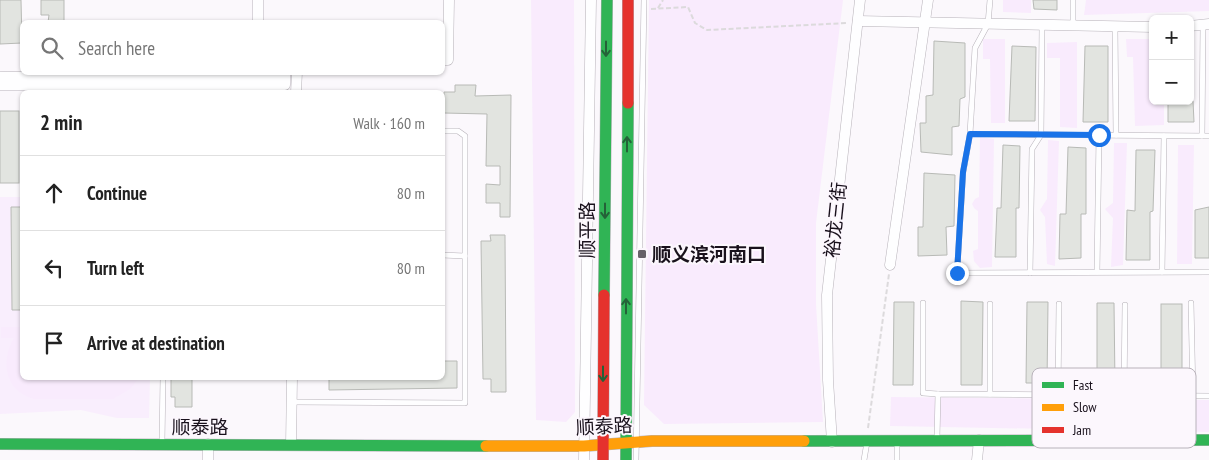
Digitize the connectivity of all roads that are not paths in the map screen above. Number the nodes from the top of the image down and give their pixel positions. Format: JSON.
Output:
{"nodes":[{"id":1,"x":258,"y":0,"type":"edge"},
{"id":2,"x":449,"y":0,"type":"edge"},
{"id":3,"x":591,"y":0,"type":"edge"},
{"id":4,"x":607,"y":0,"type":"edge"},
{"id":5,"x":628,"y":0,"type":"edge"},
{"id":6,"x":644,"y":0,"type":"edge"},
{"id":7,"x":860,"y":0,"type":"edge"},
{"id":8,"x":928,"y":0,"type":"edge"},
{"id":9,"x":990,"y":0,"type":"edge"},
{"id":10,"x":1073,"y":0,"type":"edge"},
{"id":11,"x":258,"y":20,"type":"edge"},
{"id":12,"x":858,"y":21,"type":"junction"},
{"id":13,"x":925,"y":23,"type":"junction"},
{"id":14,"x":988,"y":24,"type":"junction"},
{"id":15,"x":1206,"y":24,"type":"edge"},
{"id":16,"x":1042,"y":26,"type":"junction"},
{"id":17,"x":1073,"y":26,"type":"junction"},
{"id":18,"x":1115,"y":27,"type":"junction"},
{"id":19,"x":1149,"y":28,"type":"edge"},
{"id":20,"x":445,"y":60,"type":"edge"},
{"id":21,"x":297,"y":75,"type":"edge"},
{"id":22,"x":0,"y":77,"type":"edge"},
{"id":23,"x":285,"y":80,"type":"dead end"},
{"id":24,"x":165,"y":84,"type":"edge"},
{"id":25,"x":0,"y":85,"type":"edge"},
{"id":26,"x":296,"y":90,"type":"edge"},
{"id":27,"x":445,"y":132,"type":"edge"},
{"id":28,"x":970,"y":134,"type":"junction"},
{"id":29,"x":1041,"y":134,"type":"junction"},
{"id":30,"x":1099,"y":135,"type":"junction"},
{"id":31,"x":1116,"y":135,"type":"junction"},
{"id":32,"x":1164,"y":136,"type":"junction"},
{"id":33,"x":1202,"y":136,"type":"junction"},
{"id":34,"x":1209,"y":136,"type":"edge"},
{"id":35,"x":445,"y":255,"type":"edge"},
{"id":36,"x":464,"y":256,"type":"junction"},
{"id":37,"x":890,"y":265,"type":"road end"},
{"id":38,"x":1030,"y":272,"type":"junction"},
{"id":39,"x":1097,"y":272,"type":"junction"},
{"id":40,"x":1162,"y":272,"type":"junction"},
{"id":41,"x":1209,"y":272,"type":"edge"},
{"id":42,"x":923,"y":303,"type":"dead end"},
{"id":43,"x":1191,"y":303,"type":"dead end"},
{"id":44,"x":990,"y":304,"type":"dead end"},
{"id":45,"x":1058,"y":304,"type":"dead end"},
{"id":46,"x":1125,"y":305,"type":"dead end"},
{"id":47,"x":1058,"y":368,"type":"edge"},
{"id":48,"x":1124,"y":368,"type":"edge"},
{"id":49,"x":1192,"y":368,"type":"edge"},
{"id":50,"x":163,"y":380,"type":"edge"},
{"id":51,"x":292,"y":380,"type":"edge"},
{"id":52,"x":938,"y":394,"type":"junction"},
{"id":53,"x":990,"y":394,"type":"junction"},
{"id":54,"x":1032,"y":395,"type":"edge"},
{"id":55,"x":1196,"y":396,"type":"edge"},
{"id":56,"x":1209,"y":396,"type":"edge"},
{"id":57,"x":292,"y":402,"type":"junction"},
{"id":58,"x":979,"y":440,"type":"junction"},
{"id":59,"x":1032,"y":440,"type":"edge"},
{"id":60,"x":1196,"y":440,"type":"edge"},
{"id":61,"x":1209,"y":440,"type":"edge"},
{"id":62,"x":867,"y":441,"type":"junction"},
{"id":63,"x":898,"y":441,"type":"junction"},
{"id":64,"x":937,"y":441,"type":"junction"},
{"id":65,"x":832,"y":442,"type":"junction"},
{"id":66,"x":630,"y":443,"type":"junction"},
{"id":67,"x":0,"y":444,"type":"edge"},
{"id":68,"x":162,"y":444,"type":"junction"},
{"id":69,"x":208,"y":444,"type":"junction"},
{"id":70,"x":603,"y":444,"type":"junction"},
{"id":71,"x":291,"y":445,"type":"junction"},
{"id":72,"x":584,"y":446,"type":"junction"},
{"id":73,"x":208,"y":460,"type":"edge"},
{"id":74,"x":584,"y":460,"type":"edge"},
{"id":75,"x":604,"y":460,"type":"edge"},
{"id":76,"x":626,"y":460,"type":"edge"},
{"id":77,"x":636,"y":460,"type":"edge"},
{"id":78,"x":864,"y":460,"type":"edge"},
{"id":79,"x":897,"y":460,"type":"edge"},
{"id":80,"x":977,"y":460,"type":"edge"}],
"edges":[{"from":1,"to":11,"type":"street"},
{"from":2,"to":20,"type":"street"},
{"from":3,"to":72,"type":"street"},
{"from":4,"to":70,"type":"street","name":"顺平路","one_way":true},
{"from":66,"to":5,"type":"street","name":"顺平路","one_way":true},
{"from":6,"to":66,"type":"lane"},
{"from":7,"to":12,"type":"street","name":"裕龙三街"},
{"from":8,"to":13,"type":"street"},
{"from":9,"to":14,"type":"lane"},
{"from":10,"to":17,"type":"lane"},
{"from":12,"to":13,"type":"street"},
{"from":12,"to":65,"type":"street","name":"裕龙三街"},
{"from":13,"to":14,"type":"street"},
{"from":13,"to":37,"type":"street"},
{"from":14,"to":16,"type":"street"},
{"from":14,"to":28,"type":"lane"},
{"from":15,"to":33,"type":"lane"},
{"from":16,"to":17,"type":"street"},
{"from":16,"to":29,"type":"lane"},
{"from":17,"to":18,"type":"street"},
{"from":18,"to":19,"type":"street"},
{"from":18,"to":31,"type":"lane"},
{"from":21,"to":26,"type":"street"},
{"from":22,"to":24,"type":"street"},
{"from":23,"to":24,"type":"street"},
{"from":24,"to":25,"type":"street"},
{"from":27,"to":36,"type":"lane"},
{"from":28,"to":29,"type":"lane"},
{"from":28,"to":38,"type":"lane"},
{"from":29,"to":30,"type":"lane"},
{"from":29,"to":38,"type":"lane"},
{"from":30,"to":31,"type":"lane"},
{"from":30,"to":39,"type":"lane"},
{"from":31,"to":32,"type":"lane"},
{"from":32,"to":33,"type":"lane"},
{"from":32,"to":40,"type":"lane"},
{"from":33,"to":34,"type":"lane"},
{"from":35,"to":36,"type":"lane"},
{"from":36,"to":57,"type":"lane"},
{"from":38,"to":39,"type":"lane"},
{"from":39,"to":40,"type":"lane"},
{"from":40,"to":41,"type":"lane"},
{"from":42,"to":52,"type":"lane"},
{"from":43,"to":49,"type":"lane"},
{"from":44,"to":53,"type":"lane"},
{"from":45,"to":47,"type":"lane"},
{"from":46,"to":48,"type":"lane"},
{"from":50,"to":68,"type":"lane"},
{"from":51,"to":57,"type":"street"},
{"from":52,"to":53,"type":"lane"},
{"from":52,"to":64,"type":"lane"},
{"from":53,"to":54,"type":"lane"},
{"from":55,"to":56,"type":"lane"},
{"from":57,"to":71,"type":"street"},
{"from":58,"to":59,"type":"street","name":"顺泰路"},
{"from":58,"to":64,"type":"street","name":"顺泰路"},
{"from":58,"to":80,"type":"street"},
{"from":60,"to":61,"type":"street","name":"顺泰路"},
{"from":62,"to":63,"type":"street","name":"顺泰路"},
{"from":62,"to":65,"type":"street","name":"顺泰路"},
{"from":62,"to":78,"type":"lane"},
{"from":63,"to":64,"type":"street","name":"顺泰路"},
{"from":63,"to":79,"type":"lane"},
{"from":65,"to":66,"type":"street","name":"顺泰路"},
{"from":66,"to":70,"type":"street","name":"顺泰路"},
{"from":66,"to":76,"type":"street","name":"顺平路"},
{"from":66,"to":77,"type":"lane"},
{"from":67,"to":68,"type":"street","name":"顺泰路"},
{"from":68,"to":69,"type":"street","name":"顺泰路"},
{"from":69,"to":71,"type":"street","name":"顺泰路"},
{"from":69,"to":73,"type":"street"},
{"from":70,"to":72,"type":"street","name":"顺泰路"},
{"from":70,"to":75,"type":"street","name":"顺平路"},
{"from":71,"to":72,"type":"street","name":"顺泰路"},
{"from":72,"to":74,"type":"street"}]}
